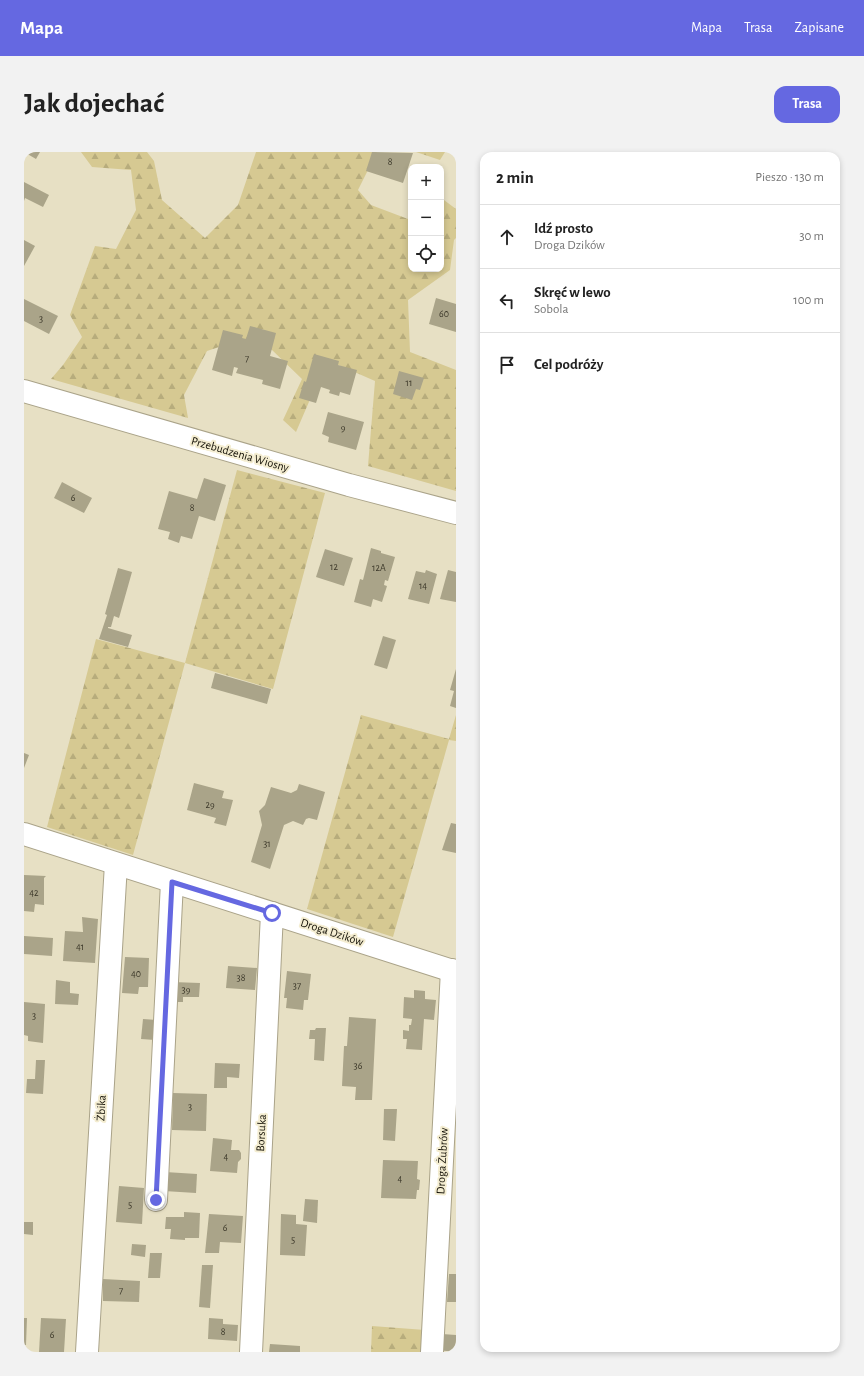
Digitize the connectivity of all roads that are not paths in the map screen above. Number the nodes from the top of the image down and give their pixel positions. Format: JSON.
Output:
{"nodes":[{"id":1,"x":24,"y":391,"type":"edge"},
{"id":2,"x":456,"y":513,"type":"edge"},
{"id":3,"x":24,"y":834,"type":"edge"},
{"id":4,"x":116,"y":864,"type":"junction"},
{"id":5,"x":172,"y":882,"type":"junction"},
{"id":6,"x":272,"y":913,"type":"junction"},
{"id":7,"x":454,"y":971,"type":"edge"},
{"id":8,"x":156,"y":1200,"type":"dead end"},
{"id":9,"x":87,"y":1352,"type":"edge"},
{"id":10,"x":251,"y":1352,"type":"edge"},
{"id":11,"x":432,"y":1352,"type":"edge"}],
"edges":[{"from":1,"to":2,"type":"street","name":"Przebudzenia Wiosny"},
{"from":3,"to":4,"type":"street","name":"Droga Dzików"},
{"from":4,"to":5,"type":"street","name":"Droga Dzików"},
{"from":4,"to":9,"type":"street","name":"Żbika"},
{"from":5,"to":6,"type":"street","name":"Droga Dzików"},
{"from":5,"to":8,"type":"street"},
{"from":6,"to":7,"type":"street","name":"Droga Dzików"},
{"from":6,"to":10,"type":"street","name":"Borsuka"},
{"from":7,"to":11,"type":"street","name":"Droga Żubrów"}]}
